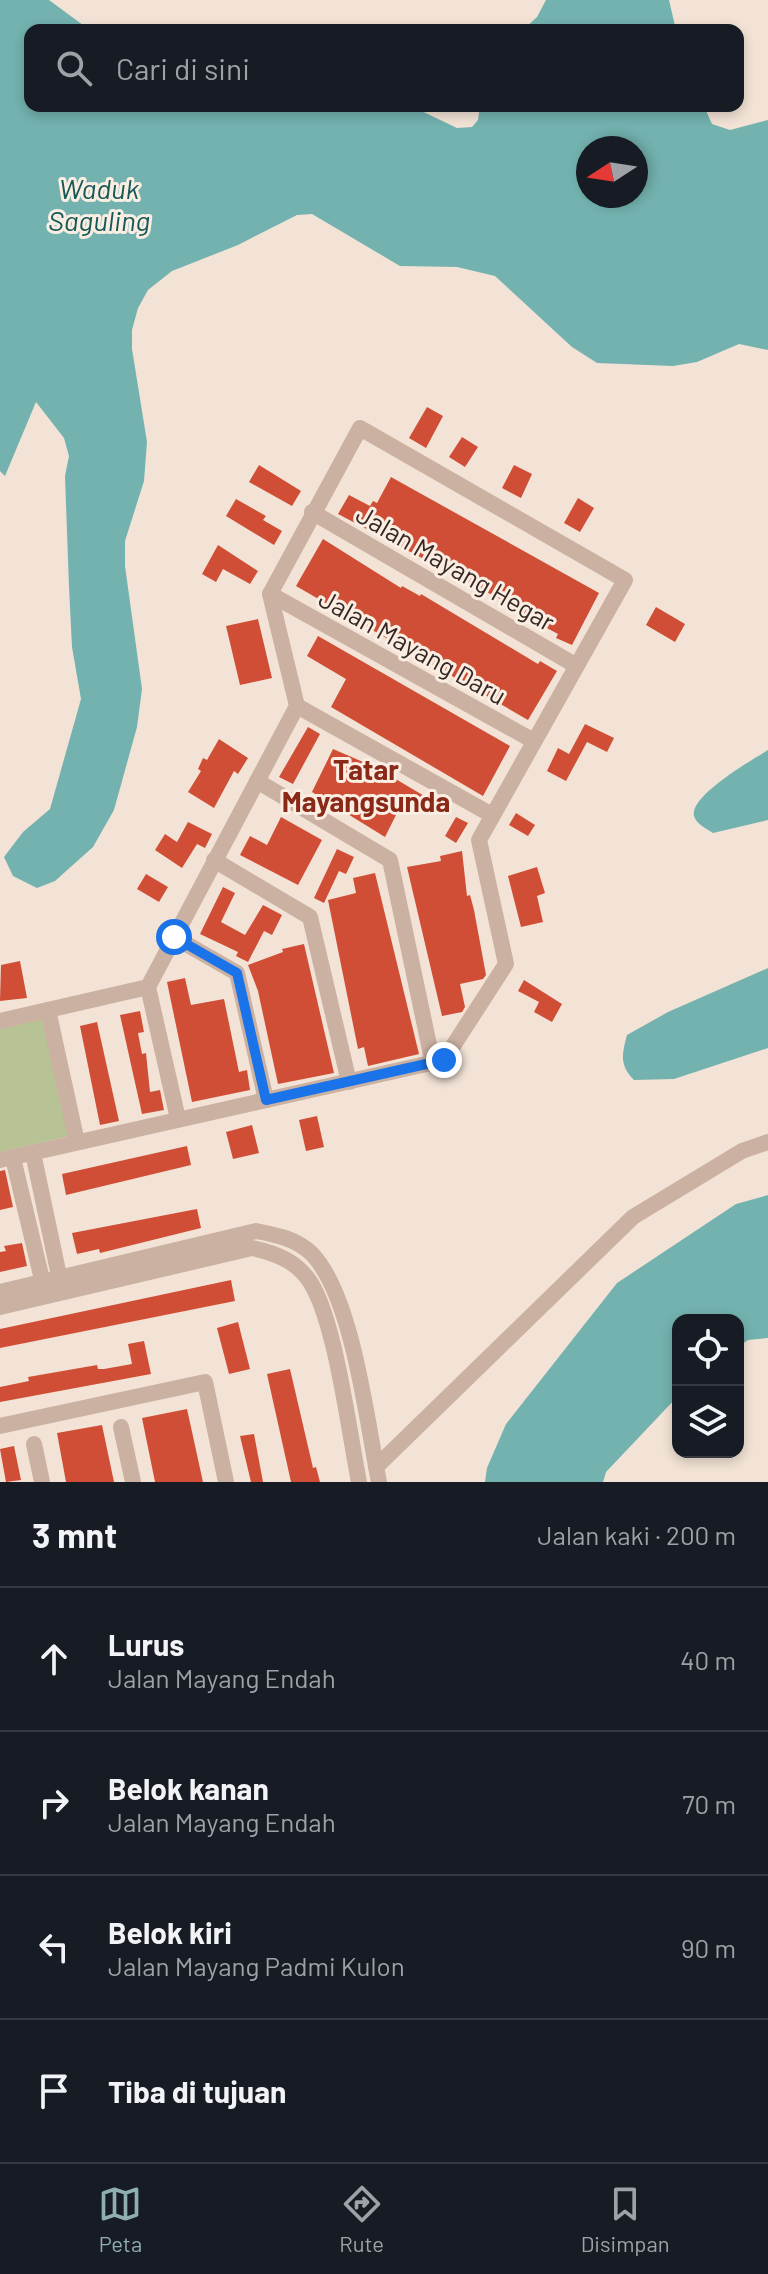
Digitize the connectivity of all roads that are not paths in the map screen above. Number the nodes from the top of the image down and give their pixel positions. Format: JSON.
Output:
{"nodes":[{"id":1,"x":312,"y":512,"type":"junction"},
{"id":2,"x":270,"y":594,"type":"junction"},
{"id":3,"x":575,"y":665,"type":"junction"},
{"id":4,"x":297,"y":706,"type":"junction"},
{"id":5,"x":532,"y":740,"type":"junction"},
{"id":6,"x":257,"y":781,"type":"junction"},
{"id":7,"x":492,"y":815,"type":"junction"},
{"id":8,"x":214,"y":860,"type":"junction"},
{"id":9,"x":174,"y":937,"type":"junction"},
{"id":10,"x":148,"y":987,"type":"junction"},
{"id":11,"x":48,"y":1010,"type":"junction"},
{"id":12,"x":0,"y":1021,"type":"edge"},
{"id":13,"x":433,"y":1064,"type":"junction"},
{"id":14,"x":349,"y":1082,"type":"junction"},
{"id":15,"x":266,"y":1100,"type":"junction"},
{"id":16,"x":178,"y":1119,"type":"junction"},
{"id":17,"x":77,"y":1142,"type":"junction"},
{"id":18,"x":768,"y":1142,"type":"edge"},
{"id":19,"x":33,"y":1153,"type":"junction"},
{"id":20,"x":6,"y":1159,"type":"edge"},
{"id":21,"x":53,"y":1287,"type":"junction"},
{"id":22,"x":0,"y":1292,"type":"edge"},
{"id":23,"x":0,"y":1307,"type":"edge"},
{"id":24,"x":330,"y":1336,"type":"junction"},
{"id":25,"x":349,"y":1341,"type":"junction"},
{"id":26,"x":0,"y":1426,"type":"edge"},
{"id":27,"x":121,"y":1427,"type":"dead end"},
{"id":28,"x":34,"y":1444,"type":"dead end"},
{"id":29,"x":377,"y":1474,"type":"edge"},
{"id":30,"x":42,"y":1482,"type":"edge"},
{"id":31,"x":133,"y":1482,"type":"edge"},
{"id":32,"x":226,"y":1482,"type":"edge"},
{"id":33,"x":359,"y":1482,"type":"edge"}],
"edges":[{"from":1,"to":2,"type":"street"},
{"from":1,"to":3,"type":"street","name":"Jalan Mayang Hegar"},
{"from":1,"to":3,"type":"street"},
{"from":2,"to":4,"type":"street"},
{"from":2,"to":5,"type":"street","name":"Jalan Mayang Daru"},
{"from":3,"to":5,"type":"street"},
{"from":4,"to":6,"type":"street"},
{"from":4,"to":7,"type":"street"},
{"from":5,"to":7,"type":"street"},
{"from":6,"to":8,"type":"street"},
{"from":6,"to":13,"type":"street"},
{"from":7,"to":13,"type":"street"},
{"from":8,"to":9,"type":"street"},
{"from":8,"to":14,"type":"street"},
{"from":9,"to":10,"type":"street"},
{"from":9,"to":15,"type":"street"},
{"from":10,"to":11,"type":"street"},
{"from":10,"to":16,"type":"street"},
{"from":11,"to":12,"type":"street"},
{"from":11,"to":17,"type":"street"},
{"from":13,"to":14,"type":"street"},
{"from":14,"to":15,"type":"street"},
{"from":15,"to":16,"type":"street"},
{"from":16,"to":17,"type":"street"},
{"from":17,"to":19,"type":"street"},
{"from":18,"to":29,"type":"street"},
{"from":19,"to":20,"type":"street"},
{"from":19,"to":21,"type":"street"},
{"from":20,"to":21,"type":"street"},
{"from":21,"to":22,"type":"street"},
{"from":21,"to":23,"type":"street"},
{"from":21,"to":24,"type":"street"},
{"from":21,"to":25,"type":"street"},
{"from":24,"to":25,"type":"street"},
{"from":24,"to":33,"type":"street"},
{"from":25,"to":29,"type":"street"},
{"from":26,"to":32,"type":"street"},
{"from":27,"to":31,"type":"street"},
{"from":28,"to":30,"type":"street"}]}
